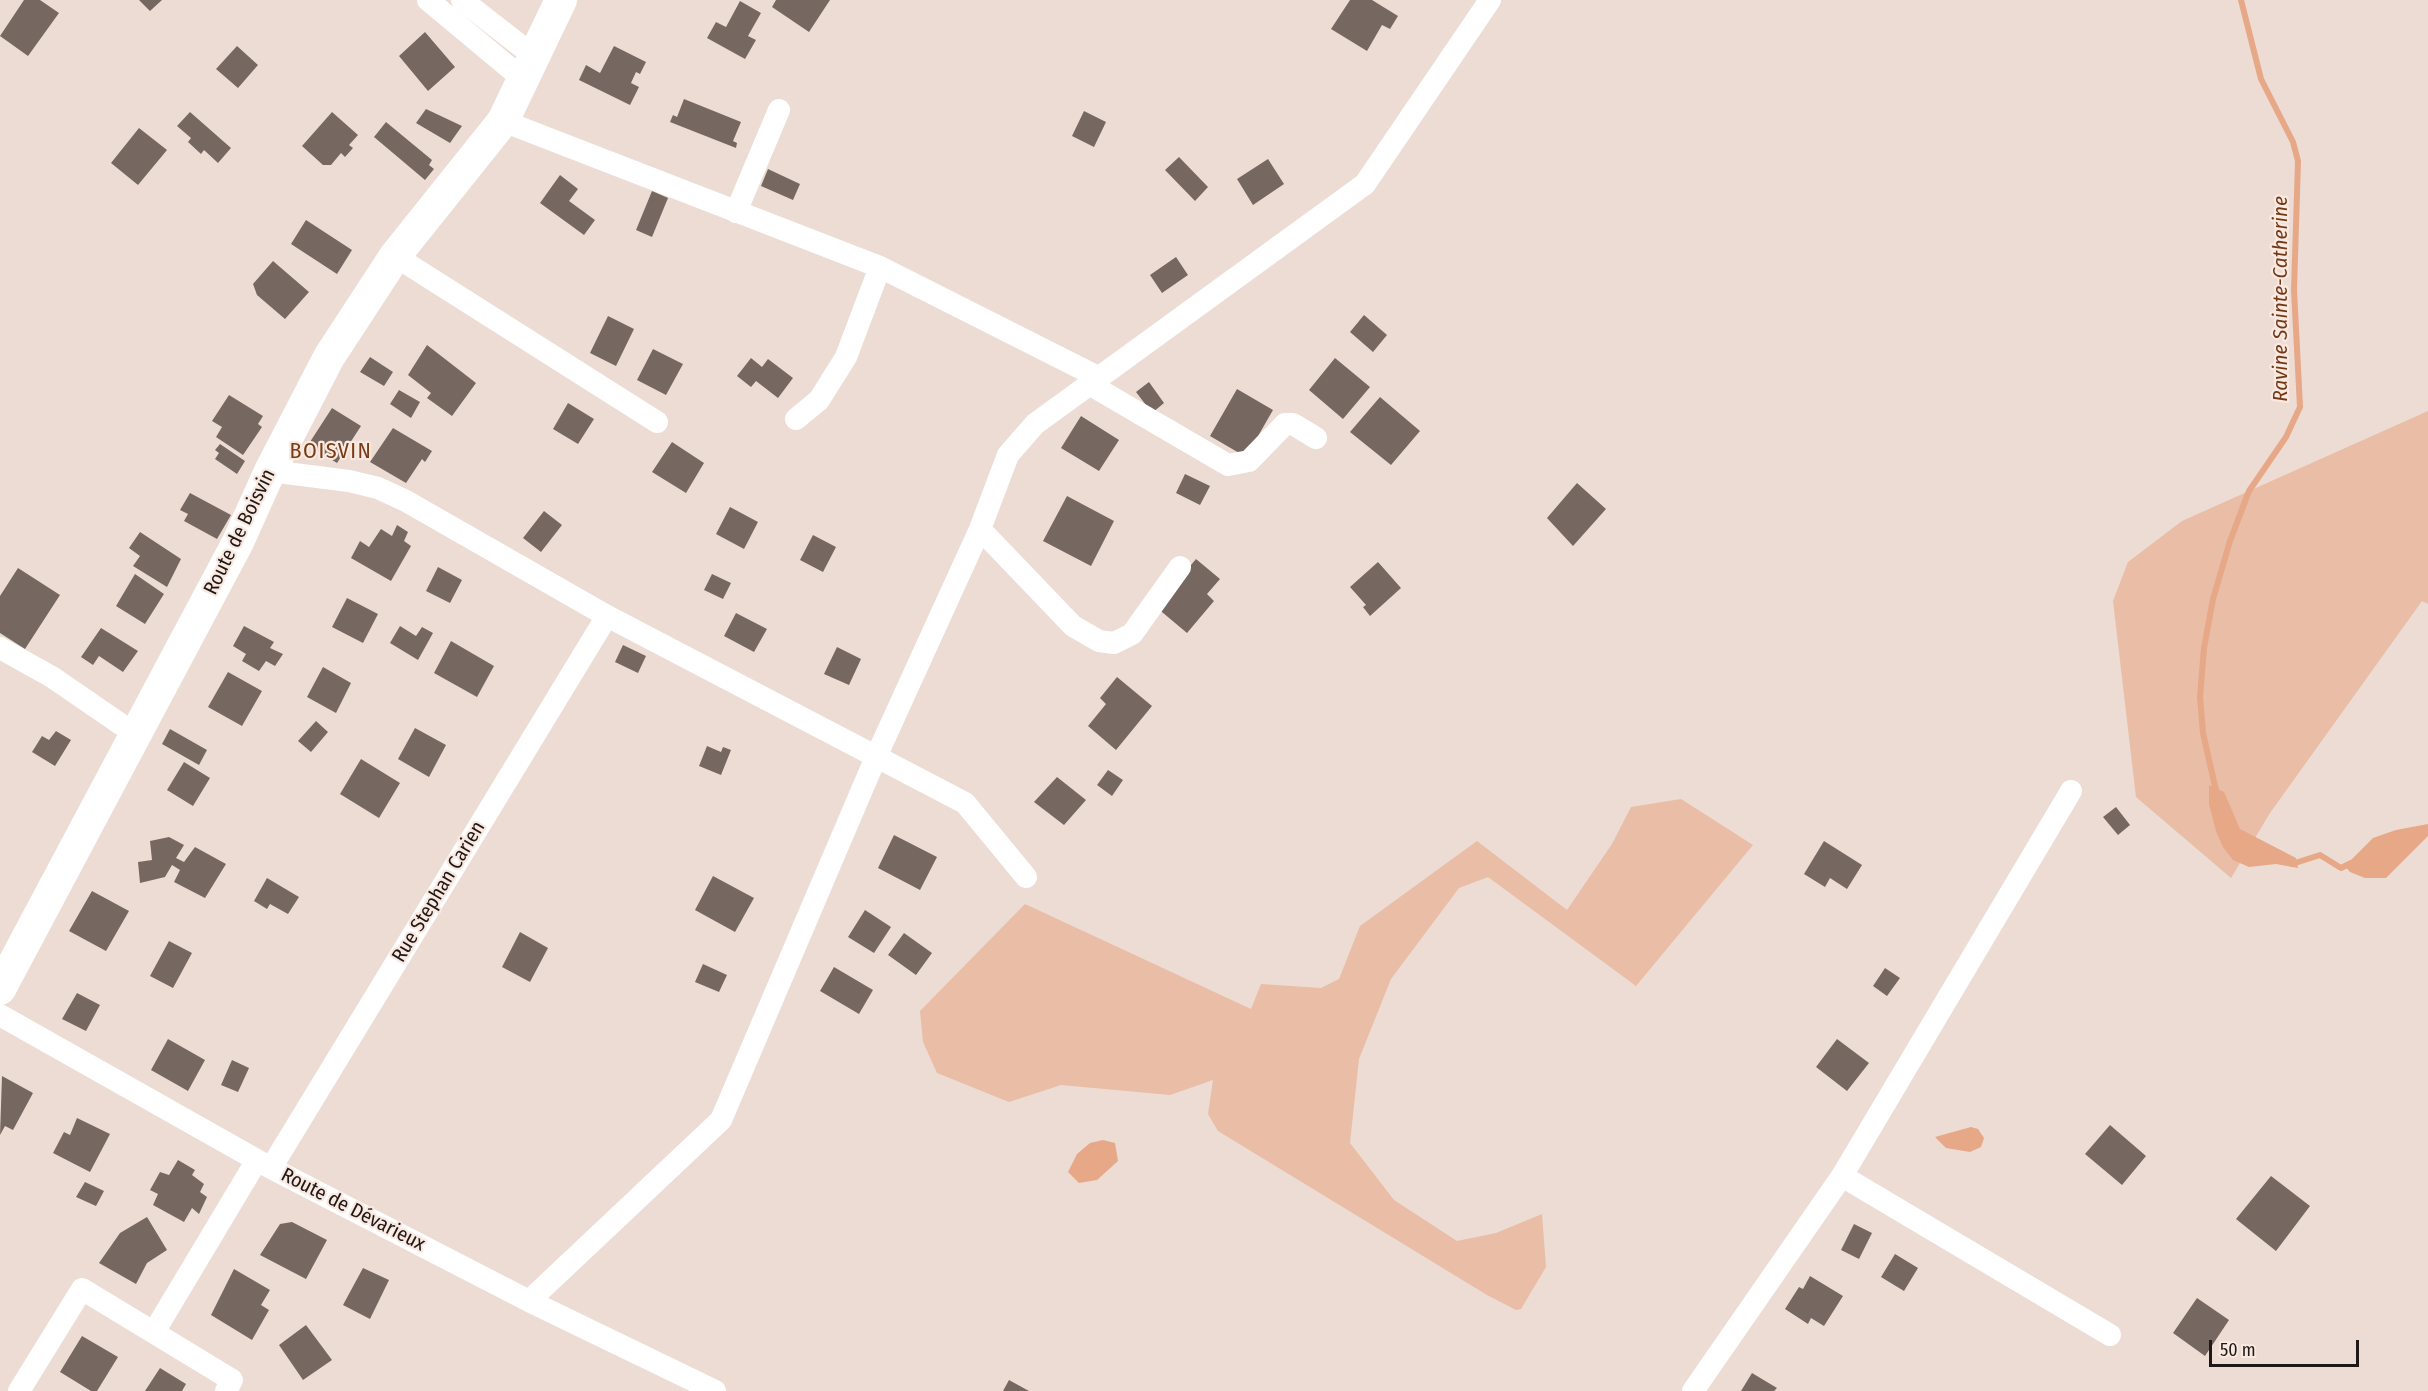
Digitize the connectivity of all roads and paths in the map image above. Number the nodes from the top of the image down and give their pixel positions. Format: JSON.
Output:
{"nodes":[{"id":1,"x":428,"y":0,"type":"edge"},
{"id":2,"x":462,"y":0,"type":"edge"},
{"id":3,"x":561,"y":0,"type":"edge"},
{"id":4,"x":1490,"y":0,"type":"edge"},
{"id":5,"x":529,"y":68,"type":"junction"},
{"id":6,"x":779,"y":110,"type":"dead end"},
{"id":7,"x":503,"y":121,"type":"junction"},
{"id":8,"x":736,"y":212,"type":"junction"},
{"id":9,"x":395,"y":256,"type":"junction"},
{"id":10,"x":880,"y":267,"type":"junction"},
{"id":11,"x":1093,"y":381,"type":"junction"},
{"id":12,"x":796,"y":419,"type":"dead end"},
{"id":13,"x":657,"y":422,"type":"dead end"},
{"id":14,"x":1316,"y":438,"type":"dead end"},
{"id":15,"x":270,"y":471,"type":"junction"},
{"id":16,"x":980,"y":529,"type":"junction"},
{"id":17,"x":1180,"y":567,"type":"dead end"},
{"id":18,"x":607,"y":616,"type":"junction"},
{"id":19,"x":0,"y":648,"type":"edge"},
{"id":20,"x":135,"y":734,"type":"junction"},
{"id":21,"x":876,"y":756,"type":"junction"},
{"id":22,"x":2071,"y":791,"type":"dead end"},
{"id":23,"x":1026,"y":878,"type":"dead end"},
{"id":24,"x":0,"y":989,"type":"edge"},
{"id":25,"x":0,"y":1015,"type":"edge"},
{"id":26,"x":264,"y":1164,"type":"junction"},
{"id":27,"x":1842,"y":1176,"type":"junction"},
{"id":28,"x":529,"y":1301,"type":"junction"},
{"id":29,"x":154,"y":1332,"type":"junction"},
{"id":30,"x":2110,"y":1335,"type":"dead end"},
{"id":31,"x":19,"y":1391,"type":"edge"},
{"id":32,"x":226,"y":1391,"type":"edge"},
{"id":33,"x":715,"y":1391,"type":"edge"},
{"id":34,"x":1693,"y":1391,"type":"edge"}],
"edges":[{"from":1,"to":5,"type":"street"},
{"from":2,"to":5,"type":"street"},
{"from":3,"to":5,"type":"main road","name":"Route de Boisvin"},
{"from":4,"to":11,"type":"street"},
{"from":5,"to":7,"type":"main road","name":"Route de Boisvin"},
{"from":6,"to":8,"type":"street"},
{"from":7,"to":8,"type":"street"},
{"from":7,"to":9,"type":"main road","name":"Route de Boisvin"},
{"from":8,"to":10,"type":"street"},
{"from":9,"to":13,"type":"street"},
{"from":9,"to":15,"type":"main road","name":"Route de Boisvin"},
{"from":10,"to":11,"type":"street"},
{"from":10,"to":12,"type":"street"},
{"from":11,"to":14,"type":"street"},
{"from":11,"to":16,"type":"street"},
{"from":15,"to":18,"type":"street"},
{"from":15,"to":20,"type":"main road","name":"Route de Boisvin"},
{"from":16,"to":17,"type":"street"},
{"from":16,"to":21,"type":"street"},
{"from":18,"to":21,"type":"street"},
{"from":18,"to":26,"type":"street","name":"Rue Stephan Carien"},
{"from":19,"to":20,"type":"street"},
{"from":20,"to":24,"type":"main road","name":"Route de Boisvin"},
{"from":21,"to":23,"type":"street"},
{"from":21,"to":28,"type":"street"},
{"from":22,"to":27,"type":"street"},
{"from":25,"to":26,"type":"street","name":"Route de Dévarieux"},
{"from":26,"to":28,"type":"street","name":"Route de Dévarieux"},
{"from":26,"to":29,"type":"street","name":"Rue Stephan Carien"},
{"from":27,"to":30,"type":"street"},
{"from":27,"to":34,"type":"street"},
{"from":28,"to":33,"type":"street","name":"Route de Dévarieux"},
{"from":29,"to":31,"type":"street"},
{"from":29,"to":32,"type":"street"}]}
